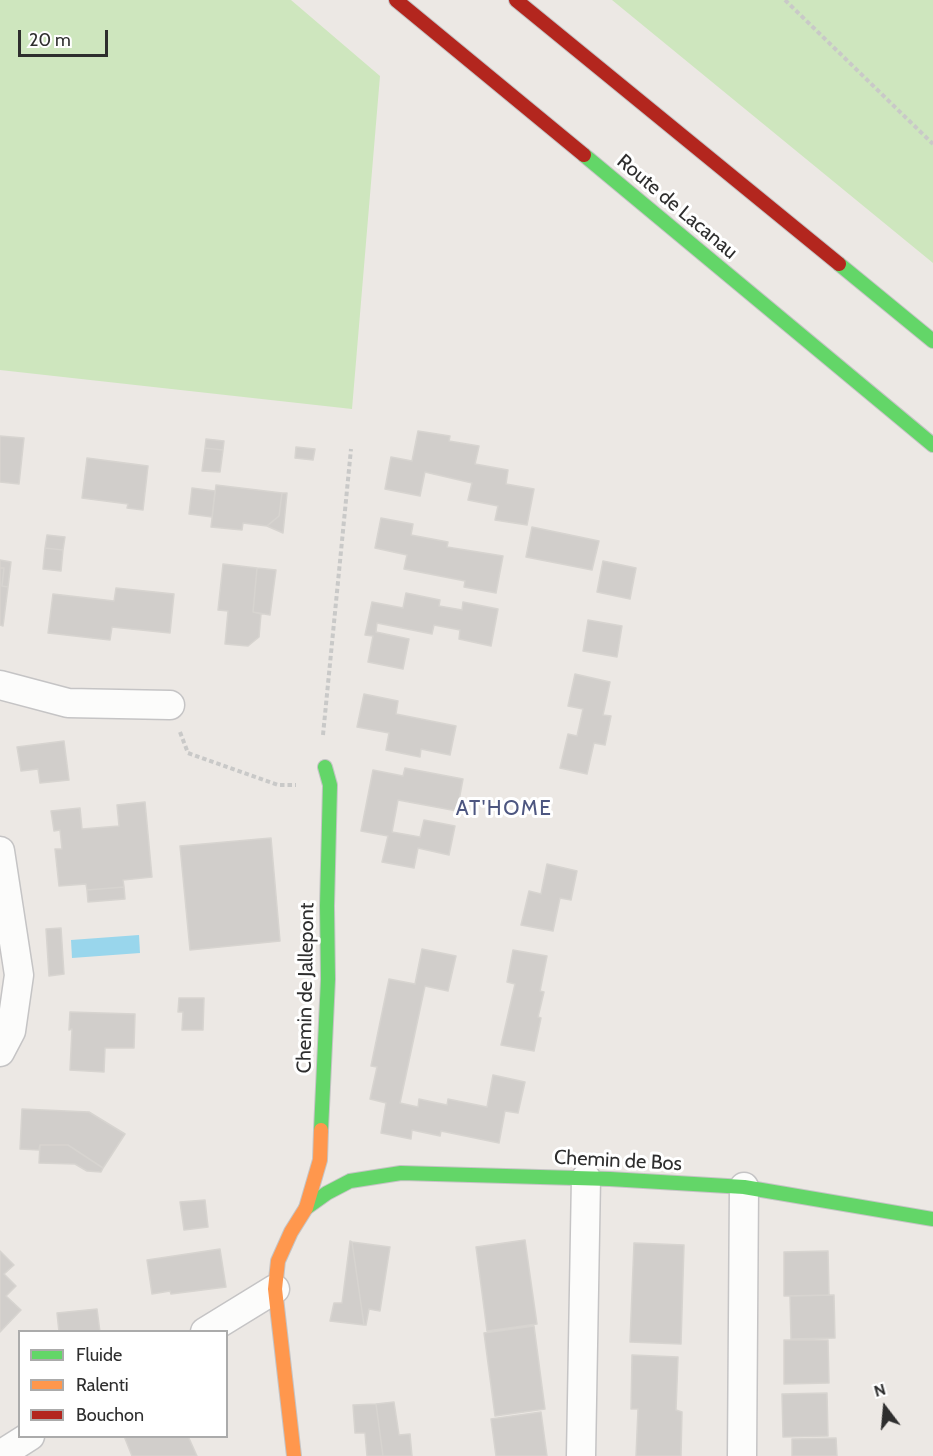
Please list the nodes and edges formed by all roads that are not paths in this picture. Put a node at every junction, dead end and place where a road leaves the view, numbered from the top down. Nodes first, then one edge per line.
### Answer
1 (396, 0) edge
2 (516, 0) edge
3 (933, 341) edge
4 (933, 445) edge
5 (0, 685) edge
6 (170, 705) road end
7 (325, 767) road end
8 (0, 851) edge
9 (0, 1052) edge
10 (586, 1178) junction
11 (744, 1187) junction
12 (306, 1208) junction
13 (933, 1219) edge
14 (275, 1289) junction
15 (208, 1330) edge
16 (28, 1438) edge
17 (0, 1455) edge
18 (294, 1456) edge
19 (581, 1456) edge
20 (742, 1456) edge

1 - 4 street, Route de Lacanau
2 - 3 street
5 - 6 street
7 - 12 street, Chemin de Jallepont
8 - 9 street
10 - 11 street, Chemin de Bos
10 - 12 street, Chemin de Bos
10 - 19 street
11 - 13 street, Chemin de Bos
11 - 20 street
12 - 14 street
14 - 15 street
14 - 18 street
16 - 17 street

